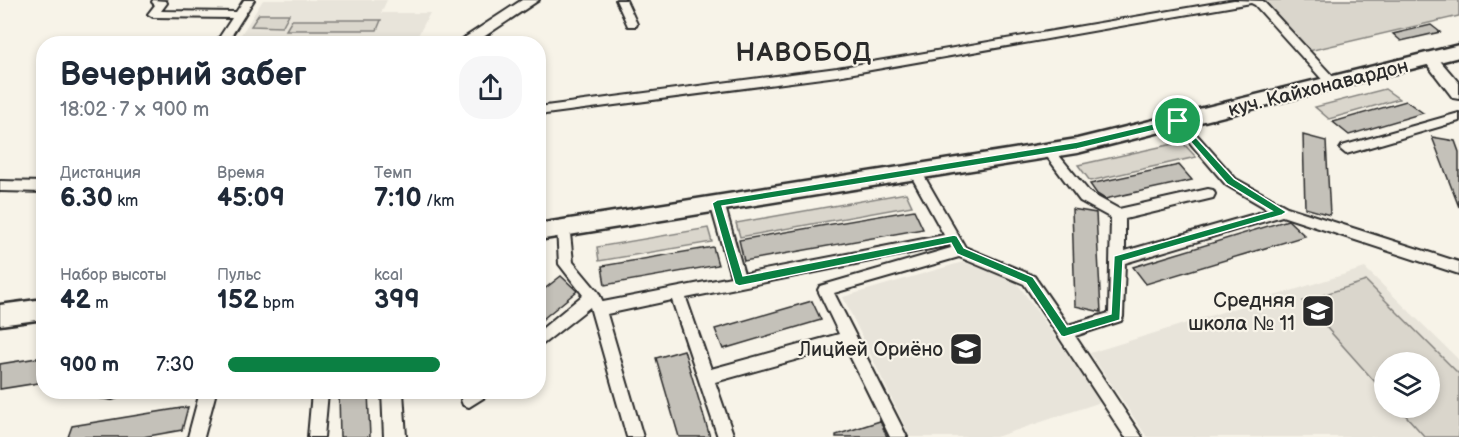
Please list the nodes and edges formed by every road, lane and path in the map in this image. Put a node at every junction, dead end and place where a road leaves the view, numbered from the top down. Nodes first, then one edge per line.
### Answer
1 (532, 0) edge
2 (621, 0) edge
3 (157, 2) dead end
4 (244, 8) edge
5 (632, 24) dead end
6 (225, 36) edge
7 (475, 36) edge
8 (1459, 51) edge
9 (1431, 59) junction
10 (1332, 83) junction
11 (1459, 94) edge
12 (546, 110) edge
13 (1459, 117) edge
14 (1178, 121) junction
15 (1346, 149) dead end
16 (1048, 150) junction
17 (915, 172) junction
18 (0, 186) edge
19 (36, 187) edge
20 (1208, 194) dead end
21 (717, 203) junction
22 (1282, 212) junction
23 (1118, 215) junction
24 (564, 228) junction
25 (546, 231) edge
26 (957, 245) junction
27 (1118, 259) junction
28 (1459, 268) edge
29 (739, 281) junction
30 (677, 293) junction
31 (596, 302) junction
32 (36, 310) edge
33 (0, 315) edge
34 (1064, 333) junction
35 (546, 336) edge
36 (849, 338) junction
37 (706, 377) junction
38 (206, 399) edge
39 (319, 399) edge
40 (393, 399) edge
41 (196, 437) edge
42 (316, 437) edge
43 (395, 437) edge
44 (635, 437) edge
45 (726, 437) edge
46 (898, 437) edge
47 (1134, 437) edge

1 - 7 street
2 - 5 street
3 - 4 street
4 - 6 street
8 - 9 main road, куч. Кайхонавардон
9 - 10 main road, куч. Кайхонавардон
9 - 11 street
10 - 12 street
10 - 14 main road, куч. Кайхонавардон
13 - 15 street
14 - 16 main road, куч. Кайхонавардон
14 - 22 street
16 - 17 main road, куч. Кайхонавардон
16 - 23 street
17 - 21 main road, куч. Кайхонавардон
17 - 26 street
18 - 19 street
20 - 23 street
21 - 24 main road, куч. Кайхонавардон
21 - 29 street
22 - 27 street
22 - 28 street
23 - 27 street
24 - 25 main road, куч. Кайхонавардон
24 - 31 street
26 - 29 street
26 - 34 street
26 - 36 street
27 - 34 street
29 - 30 street
30 - 31 street
30 - 37 street
31 - 35 street
31 - 44 street
32 - 33 main road
34 - 47 street
36 - 37 street
36 - 46 street
37 - 45 street
38 - 41 street
39 - 42 street
40 - 43 street

